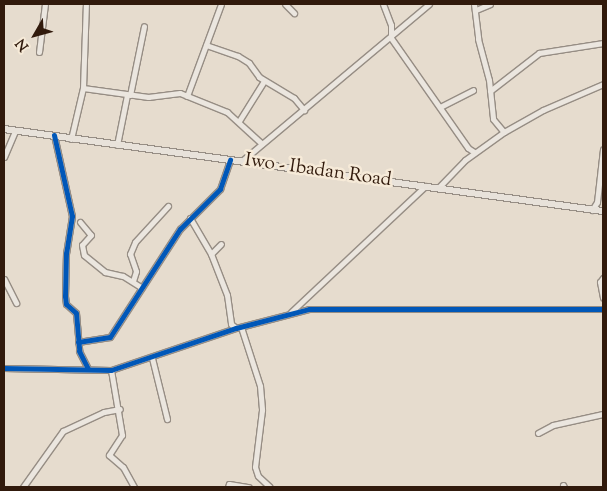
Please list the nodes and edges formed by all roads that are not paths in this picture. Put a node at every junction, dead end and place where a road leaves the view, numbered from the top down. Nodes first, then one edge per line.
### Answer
1 (45, 4) edge
2 (86, 4) edge
3 (285, 4) edge
4 (382, 4) edge
5 (428, 4) edge
6 (474, 4) edge
7 (490, 4) edge
8 (217, 5) edge
9 (476, 10) junction
10 (294, 13) dead end
11 (144, 26) dead end
12 (391, 38) junction
13 (603, 43) edge
14 (206, 44) junction
15 (39, 52) dead end
16 (264, 82) junction
17 (603, 84) edge
18 (82, 88) junction
19 (473, 90) dead end
20 (490, 91) junction
21 (128, 95) junction
22 (187, 96) junction
23 (440, 107) junction
24 (304, 110) junction
25 (239, 121) junction
26 (4, 128) edge
27 (14, 131) junction
28 (504, 132) junction
29 (54, 135) junction
30 (71, 140) junction
31 (262, 144) junction
32 (117, 145) junction
33 (603, 149) edge
34 (474, 152) junction
35 (4, 158) edge
36 (230, 160) junction
37 (243, 160) junction
38 (426, 185) junction
39 (439, 187) junction
40 (168, 206) dead end
41 (592, 210) junction
42 (603, 211) edge
43 (190, 218) junction
44 (80, 222) dead end
45 (221, 244) dead end
46 (210, 254) junction
47 (603, 278) edge
48 (4, 279) edge
49 (133, 281) junction
50 (142, 288) junction
51 (603, 298) edge
52 (16, 303) dead end
53 (603, 309) edge
54 (298, 311) junction
55 (290, 312) junction
56 (296, 318) dead end
57 (239, 327) junction
58 (78, 342) junction
59 (152, 358) junction
60 (4, 368) edge
61 (88, 369) junction
62 (111, 370) junction
63 (120, 409) junction
64 (603, 414) edge
65 (167, 420) dead end
66 (538, 433) dead end
67 (23, 487) edge
68 (134, 487) edge
69 (228, 487) edge
70 (249, 487) edge
71 (270, 487) edge

1 - 15 street
2 - 18 street
3 - 10 street
4 - 12 street
5 - 12 street
6 - 9 street
7 - 9 street
8 - 14 street
9 - 20 street
11 - 21 street
12 - 23 street
12 - 24 street
13 - 20 street
14 - 16 street
14 - 22 street
16 - 24 street
16 - 25 street
17 - 28 street
18 - 21 street
18 - 30 street
19 - 23 street
20 - 28 street
21 - 22 street
21 - 32 street
22 - 25 street
23 - 34 street
24 - 31 street
25 - 31 street
26 - 27 main road, Iwo - Ibadan Road
27 - 29 main road, Iwo - Ibadan Road
27 - 35 street
28 - 34 street
29 - 30 main road, Iwo - Ibadan Road
29 - 58 street
30 - 32 main road, Iwo - Ibadan Road
31 - 37 street
32 - 36 main road, Iwo - Ibadan Road
33 - 41 street
34 - 39 street
36 - 37 main road, Iwo - Ibadan Road
36 - 43 street
37 - 38 main road, Iwo - Ibadan Road
38 - 39 main road, Iwo - Ibadan Road
38 - 55 street
39 - 41 main road, Iwo - Ibadan Road
40 - 49 street
41 - 42 main road, Iwo - Ibadan Road
43 - 46 street
43 - 50 street
44 - 49 street
45 - 46 street
46 - 57 street
47 - 51 street
48 - 52 street
49 - 50 street
50 - 58 street
53 - 54 street
54 - 55 street
54 - 56 street
55 - 57 street
57 - 59 street
57 - 71 street
58 - 61 street
59 - 62 street
59 - 65 street
60 - 61 street
61 - 62 street
62 - 63 street
63 - 67 street
63 - 68 street
64 - 66 street
69 - 70 street

